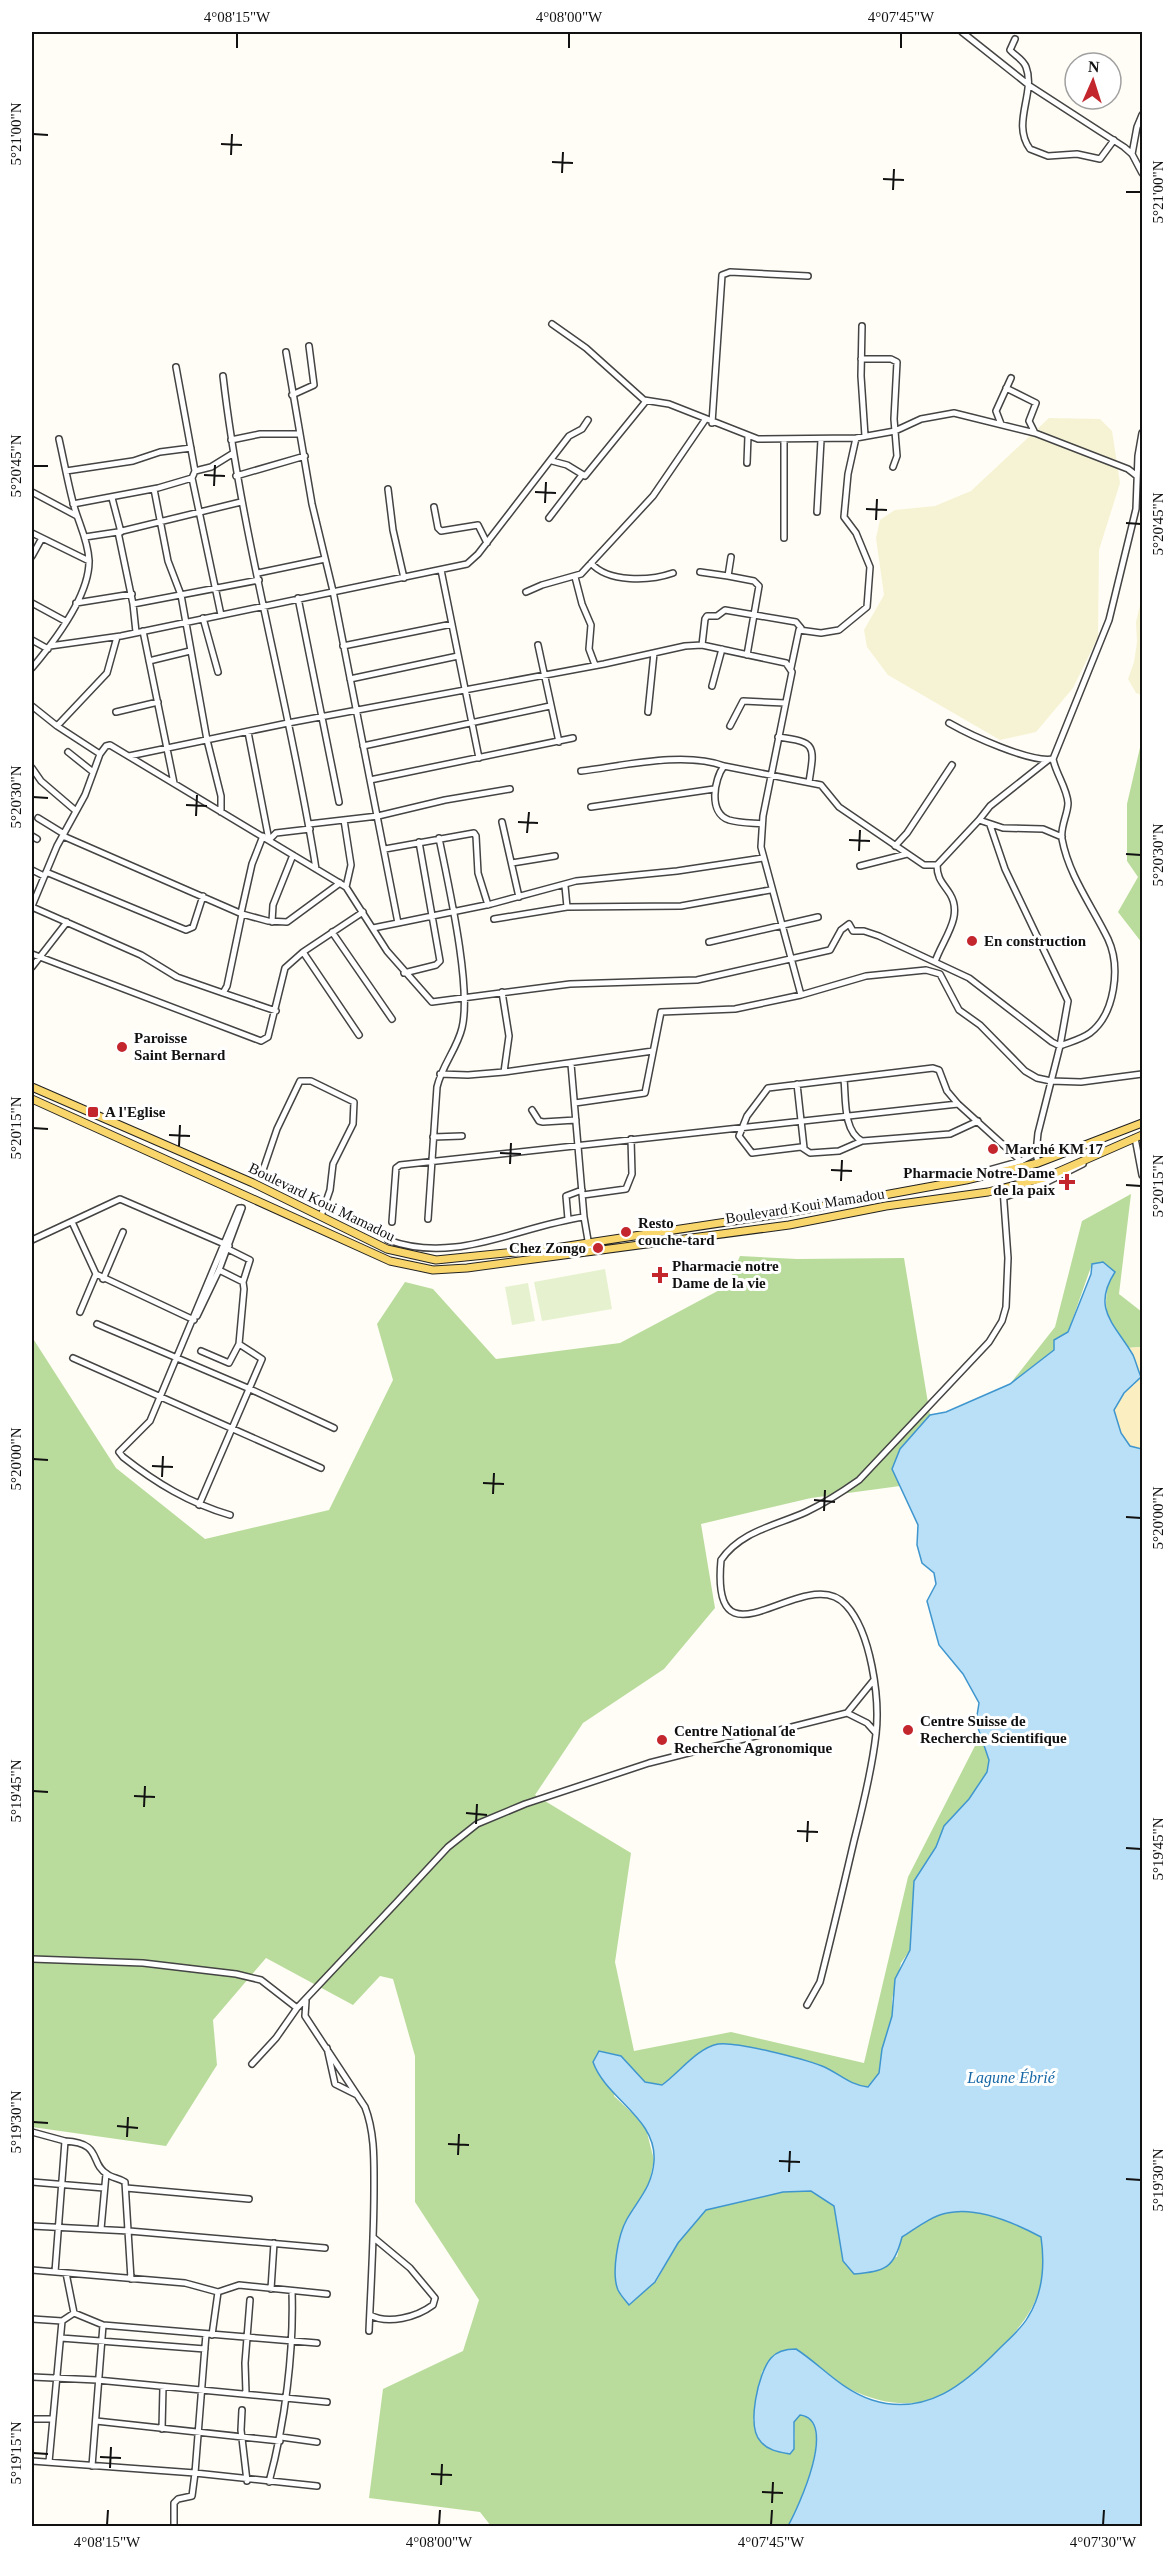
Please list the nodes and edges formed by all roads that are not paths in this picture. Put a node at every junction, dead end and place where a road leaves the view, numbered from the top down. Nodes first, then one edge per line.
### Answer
1 (962, 32) edge
2 (1015, 39) dead end
3 (1030, 86) junction
4 (1143, 115) edge
5 (1114, 140) junction
6 (1132, 154) junction
7 (1143, 174) edge
8 (808, 276) dead end
9 (552, 324) dead end
10 (862, 326) dead end
11 (309, 346) dead end
12 (286, 352) dead end
13 (861, 359) junction
14 (176, 367) dead end
15 (223, 376) dead end
16 (1011, 378) dead end
17 (1006, 388) junction
18 (292, 395) junction
19 (646, 401) junction
20 (588, 420) dead end
21 (705, 420) junction
22 (712, 423) junction
23 (1000, 424) junction
24 (895, 431) junction
25 (1035, 433) junction
26 (300, 434) junction
27 (1143, 434) edge
28 (748, 436) junction
29 (865, 436) junction
30 (856, 438) junction
31 (60, 439) dead end
32 (231, 440) junction
33 (784, 440) junction
34 (821, 440) junction
35 (191, 448) junction
36 (232, 454) junction
37 (305, 456) junction
38 (552, 461) junction
39 (747, 464) dead end
40 (893, 467) dead end
41 (66, 471) junction
42 (195, 471) junction
43 (1135, 474) junction
44 (582, 475) junction
45 (236, 476) junction
46 (192, 478) junction
47 (154, 489) junction
48 (388, 489) dead end
49 (32, 492) edge
50 (112, 498) junction
51 (241, 502) junction
52 (73, 504) junction
53 (434, 507) dead end
54 (817, 512) dead end
55 (200, 513) junction
56 (77, 516) junction
57 (549, 518) dead end
58 (160, 524) junction
59 (119, 532) junction
60 (32, 533) edge
61 (85, 537) junction
62 (42, 538) junction
63 (784, 538) dead end
64 (487, 543) junction
65 (32, 556) edge
66 (731, 557) dead end
67 (325, 559) junction
68 (89, 561) junction
69 (591, 563) junction
70 (441, 570) junction
71 (700, 572) dead end
72 (673, 573) dead end
73 (259, 576) junction
74 (728, 576) junction
75 (575, 577) junction
76 (404, 578) junction
77 (216, 588) junction
78 (333, 591) junction
79 (526, 592) dead end
80 (132, 594) junction
81 (181, 595) junction
82 (298, 598) junction
83 (32, 603) edge
84 (76, 603) junction
85 (134, 604) junction
86 (265, 605) junction
87 (221, 615) junction
88 (754, 616) junction
89 (203, 618) junction
90 (65, 621) junction
91 (187, 622) junction
92 (452, 624) junction
93 (801, 628) junction
94 (140, 632) junction
95 (117, 637) junction
96 (32, 640) edge
97 (538, 645) dead end
98 (702, 645) junction
99 (343, 646) junction
100 (49, 647) junction
101 (723, 650) junction
102 (190, 651) junction
103 (654, 653) junction
104 (747, 655) junction
105 (458, 656) junction
106 (149, 661) junction
107 (595, 665) junction
108 (32, 668) edge
109 (791, 668) junction
110 (218, 672) dead end
111 (544, 676) junction
112 (350, 679) junction
113 (712, 686) dead end
114 (465, 690) junction
115 (158, 702) junction
116 (785, 703) junction
117 (32, 706) edge
118 (550, 706) junction
119 (356, 711) junction
120 (116, 712) dead end
121 (648, 712) dead end
122 (322, 717) junction
123 (288, 723) junction
124 (948, 723) dead end
125 (471, 724) junction
126 (57, 726) junction
127 (730, 726) dead end
128 (248, 732) junction
129 (778, 737) junction
130 (573, 738) dead end
131 (207, 740) junction
132 (559, 742) junction
133 (363, 746) junction
134 (167, 748) junction
135 (68, 752) dead end
136 (100, 754) junction
137 (129, 756) junction
138 (479, 758) junction
139 (1051, 760) junction
140 (952, 765) dead end
141 (724, 766) junction
142 (32, 768) edge
143 (581, 771) dead end
144 (93, 772) junction
145 (32, 776) edge
146 (771, 776) junction
147 (39, 777) junction
148 (370, 780) junction
149 (809, 782) junction
150 (174, 783) junction
151 (510, 789) dead end
152 (714, 789) junction
153 (339, 802) dead end
154 (591, 807) dead end
155 (76, 811) junction
156 (221, 812) junction
157 (378, 816) junction
158 (38, 818) dead end
159 (344, 820) junction
160 (979, 820) junction
161 (502, 822) dead end
162 (762, 824) junction
163 (990, 825) junction
164 (309, 827) junction
165 (64, 835) junction
166 (263, 836) junction
167 (1062, 837) junction
168 (439, 838) junction
169 (269, 840) junction
170 (419, 842) junction
171 (895, 846) junction
172 (385, 849) junction
173 (907, 854) junction
174 (294, 855) junction
175 (555, 856) dead end
176 (762, 858) junction
177 (512, 863) junction
178 (937, 864) junction
179 (860, 866) dead end
180 (316, 869) junction
181 (32, 870) edge
182 (45, 874) junction
183 (340, 883) junction
184 (346, 886) junction
185 (564, 886) junction
186 (770, 890) junction
187 (203, 896) junction
188 (519, 897) junction
189 (488, 905) junction
190 (32, 907) edge
191 (567, 907) junction
192 (363, 912) junction
193 (452, 912) junction
194 (242, 914) junction
195 (430, 916) junction
196 (818, 917) dead end
197 (494, 919) dead end
198 (272, 921) junction
199 (67, 922) junction
200 (398, 923) junction
201 (780, 924) junction
202 (373, 928) junction
203 (332, 932) junction
204 (709, 942) dead end
205 (303, 952) junction
206 (32, 954) edge
207 (38, 956) junction
208 (789, 958) junction
209 (935, 962) junction
210 (32, 967) edge
211 (405, 973) junction
212 (502, 992) junction
213 (223, 993) junction
214 (801, 995) junction
215 (464, 999) junction
216 (276, 1011) junction
217 (392, 1019) dead end
218 (359, 1035) dead end
219 (1060, 1046) junction
220 (653, 1051) junction
221 (571, 1064) junction
222 (504, 1072) junction
223 (440, 1074) junction
224 (1143, 1074) edge
225 (844, 1079) junction
226 (1051, 1082) junction
227 (797, 1084) junction
228 (32, 1087) edge
229 (32, 1100) edge
230 (574, 1103) junction
231 (958, 1104) junction
232 (72, 1105) junction
233 (532, 1110) dead end
234 (67, 1115) junction
235 (848, 1115) junction
236 (576, 1119) junction
237 (801, 1120) junction
238 (978, 1121) junction
239 (1143, 1123) edge
240 (741, 1126) junction
241 (462, 1136) dead end
242 (1139, 1136) edge
243 (433, 1137) junction
244 (631, 1140) junction
245 (862, 1141) junction
246 (578, 1146) junction
247 (804, 1148) junction
248 (1036, 1153) junction
249 (1100, 1154) junction
250 (1021, 1161) junction
251 (432, 1162) junction
252 (1038, 1163) junction
253 (1019, 1169) junction
254 (262, 1173) dead end
255 (1143, 1175) edge
256 (1022, 1184) junction
257 (929, 1187) junction
258 (1003, 1189) junction
259 (582, 1192) junction
260 (1005, 1197) junction
261 (321, 1216) junction
262 (584, 1216) junction
263 (428, 1219) dead end
264 (568, 1219) junction
265 (72, 1221) junction
266 (392, 1222) dead end
267 (123, 1232) dead end
268 (32, 1240) edge
269 (388, 1240) dead end
270 (588, 1242) junction
271 (227, 1246) junction
272 (590, 1252) junction
273 (219, 1270) junction
274 (96, 1274) junction
275 (103, 1279) junction
276 (243, 1282) junction
277 (80, 1312) dead end
278 (194, 1320) junction
279 (97, 1324) dead end
280 (239, 1344) junction
281 (201, 1351) dead end
282 (73, 1358) dead end
283 (178, 1359) junction
284 (250, 1389) junction
285 (159, 1398) junction
286 (334, 1428) dead end
287 (232, 1430) junction
288 (321, 1468) dead end
289 (199, 1504) junction
290 (230, 1515) dead end
291 (873, 1681) junction
292 (847, 1713) junction
293 (876, 1733) junction
294 (32, 1959) edge
295 (306, 2001) junction
296 (807, 2005) dead end
297 (297, 2008) junction
298 (305, 2016) junction
299 (292, 2017) junction
300 (326, 2046) junction
301 (252, 2064) dead end
302 (357, 2095) junction
303 (32, 2132) edge
304 (65, 2141) junction
305 (106, 2174) junction
306 (32, 2182) edge
307 (62, 2184) junction
308 (104, 2188) junction
309 (126, 2188) junction
310 (249, 2199) dead end
311 (32, 2226) edge
312 (58, 2228) junction
313 (101, 2229) junction
314 (129, 2231) junction
315 (374, 2238) junction
316 (274, 2243) junction
317 (325, 2248) dead end
318 (32, 2270) edge
319 (55, 2272) junction
320 (66, 2273) junction
321 (131, 2279) junction
322 (271, 2289) junction
323 (292, 2291) junction
324 (218, 2292) junction
325 (327, 2294) dead end
326 (250, 2300) dead end
327 (74, 2313) junction
328 (370, 2315) junction
329 (32, 2319) edge
330 (62, 2321) junction
331 (103, 2325) junction
332 (369, 2331) dead end
333 (209, 2334) junction
334 (248, 2337) junction
335 (60, 2338) junction
336 (290, 2339) junction
337 (101, 2342) junction
338 (317, 2343) dead end
339 (205, 2349) junction
340 (32, 2378) edge
341 (57, 2379) junction
342 (97, 2380) junction
343 (163, 2387) junction
344 (203, 2390) junction
345 (246, 2393) junction
346 (284, 2397) junction
347 (327, 2402) dead end
348 (242, 2410) dead end
349 (32, 2419) edge
350 (53, 2419) junction
351 (96, 2421) junction
352 (162, 2429) junction
353 (200, 2432) junction
354 (242, 2437) junction
355 (280, 2439) junction
356 (317, 2442) dead end
357 (32, 2461) edge
358 (49, 2462) junction
359 (92, 2466) junction
360 (195, 2474) junction
361 (247, 2481) junction
362 (269, 2482) junction
363 (317, 2486) dead end
364 (174, 2526) edge

1 - 3 street
2 - 3 street
3 - 5 street
3 - 5 street
4 - 6 street
5 - 6 street
6 - 7 street
8 - 22 street
9 - 19 street
10 - 13 street
11 - 18 street
12 - 18 street
13 - 24 street
13 - 29 street
14 - 35 street
15 - 32 street
16 - 17 street
17 - 23 street
17 - 25 street
18 - 26 street
19 - 21 street
19 - 44 street
20 - 38 street
21 - 22 street
21 - 69 street
22 - 28 street
23 - 24 street
23 - 25 street
24 - 29 street
24 - 40 street
25 - 43 street
26 - 32 street
26 - 37 street
27 - 43 street
28 - 33 street
28 - 39 street
29 - 30 street
30 - 34 street
30 - 93 street
31 - 41 street
32 - 36 street
33 - 34 street
33 - 63 street
34 - 54 street
35 - 41 street
35 - 42 street
36 - 42 street
36 - 45 street
37 - 45 street
37 - 67 street
38 - 44 street
38 - 64 street
41 - 52 street
42 - 46 street
43 - 139 street
44 - 57 street
45 - 51 street
46 - 47 street
46 - 55 street
47 - 50 street
47 - 58 street
48 - 76 street
49 - 56 street
50 - 52 street
50 - 59 street
51 - 55 street
51 - 73 street
52 - 56 street
53 - 64 street
55 - 58 street
55 - 77 street
56 - 61 street
58 - 59 street
58 - 81 street
59 - 61 street
59 - 80 street
60 - 62 street
61 - 68 street
62 - 65 street
62 - 68 street
64 - 70 street
66 - 74 street
67 - 73 street
67 - 78 street
68 - 84 street
69 - 72 street
69 - 75 street
70 - 76 street
70 - 92 street
71 - 74 street
73 - 77 street
73 - 86 street
74 - 88 street
75 - 79 street
75 - 107 street
76 - 78 street
77 - 81 street
77 - 87 street
78 - 82 street
78 - 99 street
80 - 84 street
80 - 85 street
81 - 85 street
81 - 91 street
82 - 86 street
82 - 122 street
83 - 90 street
84 - 90 street
85 - 94 street
86 - 87 street
86 - 123 street
87 - 89 street
88 - 93 street
88 - 98 street
88 - 104 street
89 - 91 street
89 - 110 street
90 - 100 street
91 - 94 street
91 - 102 street
92 - 99 street
92 - 105 street
93 - 109 street
94 - 95 street
94 - 106 street
95 - 100 street
95 - 126 street
96 - 100 street
97 - 111 street
98 - 101 street
98 - 103 street
99 - 112 street
100 - 108 street
101 - 104 street
101 - 113 street
102 - 106 street
102 - 131 street
103 - 107 street
103 - 121 street
104 - 109 street
105 - 112 street
105 - 114 street
106 - 115 street
107 - 111 street
109 - 116 street
111 - 114 street
111 - 118 street
112 - 119 street
114 - 119 street
114 - 125 street
115 - 120 street
115 - 134 street
116 - 127 street
116 - 129 street
117 - 126 street
118 - 125 street
118 - 132 street
119 - 122 street
119 - 133 street
122 - 123 street
122 - 153 street
123 - 128 street
123 - 164 street
124 - 139 street
125 - 133 street
125 - 138 street
126 - 136 street
128 - 131 street
128 - 169 street
129 - 146 street
129 - 149 street
130 - 132 street
131 - 134 street
131 - 156 street
132 - 138 street
133 - 148 street
134 - 137 street
134 - 150 street
135 - 144 street
136 - 137 street
136 - 144 street
137 - 150 street
138 - 148 street
139 - 160 street
139 - 167 street
140 - 171 street
141 - 143 street
141 - 146 street
141 - 152 street
142 - 147 street
144 - 155 street
145 - 147 street
146 - 149 street
146 - 162 street
147 - 155 street
148 - 157 street
149 - 171 street
150 - 156 street
151 - 157 street
152 - 154 street
152 - 162 street
155 - 165 street
156 - 166 street
157 - 159 street
157 - 172 street
158 - 165 street
159 - 164 street
159 - 184 street
160 - 163 street
160 - 178 street
161 - 177 street
162 - 176 street
163 - 167 street
163 - 219 street
164 - 169 street
164 - 180 street
165 - 182 street
165 - 187 street
166 - 169 street
166 - 194 street
167 - 219 street
168 - 170 street
168 - 189 street
168 - 193 street
169 - 174 street
170 - 172 street
170 - 195 street
171 - 173 street
172 - 200 street
173 - 178 street
173 - 179 street
174 - 180 street
174 - 198 street
175 - 177 street
176 - 185 street
176 - 186 street
177 - 188 street
178 - 209 street
180 - 183 street
181 - 182 street
182 - 187 street
182 - 190 street
183 - 184 street
183 - 198 street
184 - 192 street
185 - 188 street
185 - 191 street
186 - 191 street
186 - 201 street
187 - 194 street
188 - 189 street
189 - 193 street
190 - 199 street
191 - 197 street
192 - 202 street
192 - 203 street
193 - 195 street
193 - 215 street
194 - 198 street
194 - 213 street
195 - 200 street
195 - 211 street
196 - 201 street
199 - 207 street
199 - 213 street
200 - 202 street
201 - 204 street
201 - 208 street
202 - 211 street
203 - 205 street
203 - 217 street
205 - 216 street
205 - 218 street
206 - 207 street
207 - 210 street
207 - 216 street
208 - 209 street
208 - 212 street
208 - 214 street
209 - 219 street
211 - 215 street
212 - 215 street
212 - 222 street
213 - 216 street
214 - 220 street
214 - 226 street
215 - 223 street
219 - 226 street
220 - 221 street
220 - 230 street
221 - 222 street
221 - 230 street
222 - 223 street
223 - 243 street
224 - 226 street
225 - 227 street
225 - 231 street
225 - 235 street
226 - 248 street
227 - 237 street
227 - 240 street
228 - 232 main road, Boulevard Koui Mamadou
229 - 234 main road, Boulevard Koui Mamadou
230 - 236 street
231 - 235 street
231 - 238 street
232 - 234 main road
232 - 261 main road, Boulevard Koui Mamadou
233 - 236 street
234 - 272 main road, Boulevard Koui Mamadou
235 - 237 street
235 - 245 street
236 - 246 street
237 - 240 street
237 - 247 street
238 - 245 street
238 - 250 street
239 - 252 main road, Boulevard Koui Mamadou
240 - 244 street
240 - 247 street
241 - 243 street
242 - 249 main road, Boulevard Koui Mamadou
242 - 255 street
243 - 251 street
244 - 246 street
244 - 259 street
245 - 247 street
246 - 251 street
246 - 259 street
248 - 250 street
248 - 252 street
249 - 256 main road, Boulevard Koui Mamadou
249 - 260 street
250 - 257 street
251 - 263 street
251 - 266 street
252 - 253 main road, Boulevard Koui Mamadou
253 - 256 main road
253 - 257 main road, Boulevard Koui Mamadou
254 - 261 street
256 - 258 main road, Boulevard Koui Mamadou
257 - 270 main road, Boulevard Koui Mamadou
258 - 260 street
258 - 272 main road, Boulevard Koui Mamadou
259 - 262 street
259 - 264 street
260 - 291 street
261 - 270 main road, Boulevard Koui Mamadou
262 - 264 street
262 - 270 street
264 - 269 street
265 - 268 street
265 - 271 street
265 - 274 street
267 - 275 street
270 - 272 street
271 - 271 street
271 - 273 street
271 - 276 street
271 - 278 street
273 - 276 street
273 - 278 street
274 - 275 street
274 - 277 street
275 - 278 street
276 - 280 street
278 - 283 street
279 - 283 street
280 - 281 street
280 - 284 street
282 - 285 street
283 - 284 street
283 - 285 street
284 - 286 street
284 - 287 street
285 - 287 street
285 - 289 street
287 - 288 street
287 - 289 street
289 - 290 street
291 - 292 street
291 - 293 street
292 - 293 street
292 - 295 street
293 - 296 street
294 - 297 street
295 - 297 street
295 - 298 street
297 - 299 street
298 - 299 street
298 - 300 street
299 - 301 street
300 - 302 street
300 - 302 street
302 - 315 street
303 - 304 street
304 - 305 street
304 - 307 street
305 - 308 street
305 - 309 street
306 - 307 street
307 - 308 street
307 - 312 street
308 - 313 street
309 - 310 street
309 - 314 street
311 - 312 street
312 - 313 street
312 - 319 street
313 - 314 street
314 - 316 street
314 - 321 street
315 - 328 street
315 - 328 street
316 - 317 street
316 - 322 street
318 - 319 street
319 - 320 street
320 - 321 street
320 - 327 street
321 - 324 street
322 - 323 street
322 - 324 street
323 - 325 street
323 - 336 street
324 - 333 street
326 - 334 street
327 - 330 street
327 - 331 street
328 - 332 street
329 - 330 street
330 - 335 street
331 - 333 street
331 - 337 street
333 - 334 street
333 - 339 street
334 - 336 street
334 - 345 street
335 - 337 street
335 - 341 street
336 - 338 street
336 - 346 street
337 - 339 street
337 - 342 street
339 - 344 street
340 - 341 street
341 - 342 street
341 - 350 street
342 - 343 street
342 - 351 street
343 - 344 street
343 - 352 street
344 - 345 street
344 - 353 street
345 - 346 street
346 - 347 street
346 - 355 street
348 - 354 street
349 - 350 street
350 - 358 street
351 - 352 street
351 - 359 street
352 - 353 street
353 - 354 street
353 - 360 street
354 - 355 street
354 - 361 street
355 - 356 street
355 - 362 street
357 - 358 street
358 - 359 street
359 - 360 street
360 - 361 street
360 - 364 street
361 - 362 street
362 - 363 street

